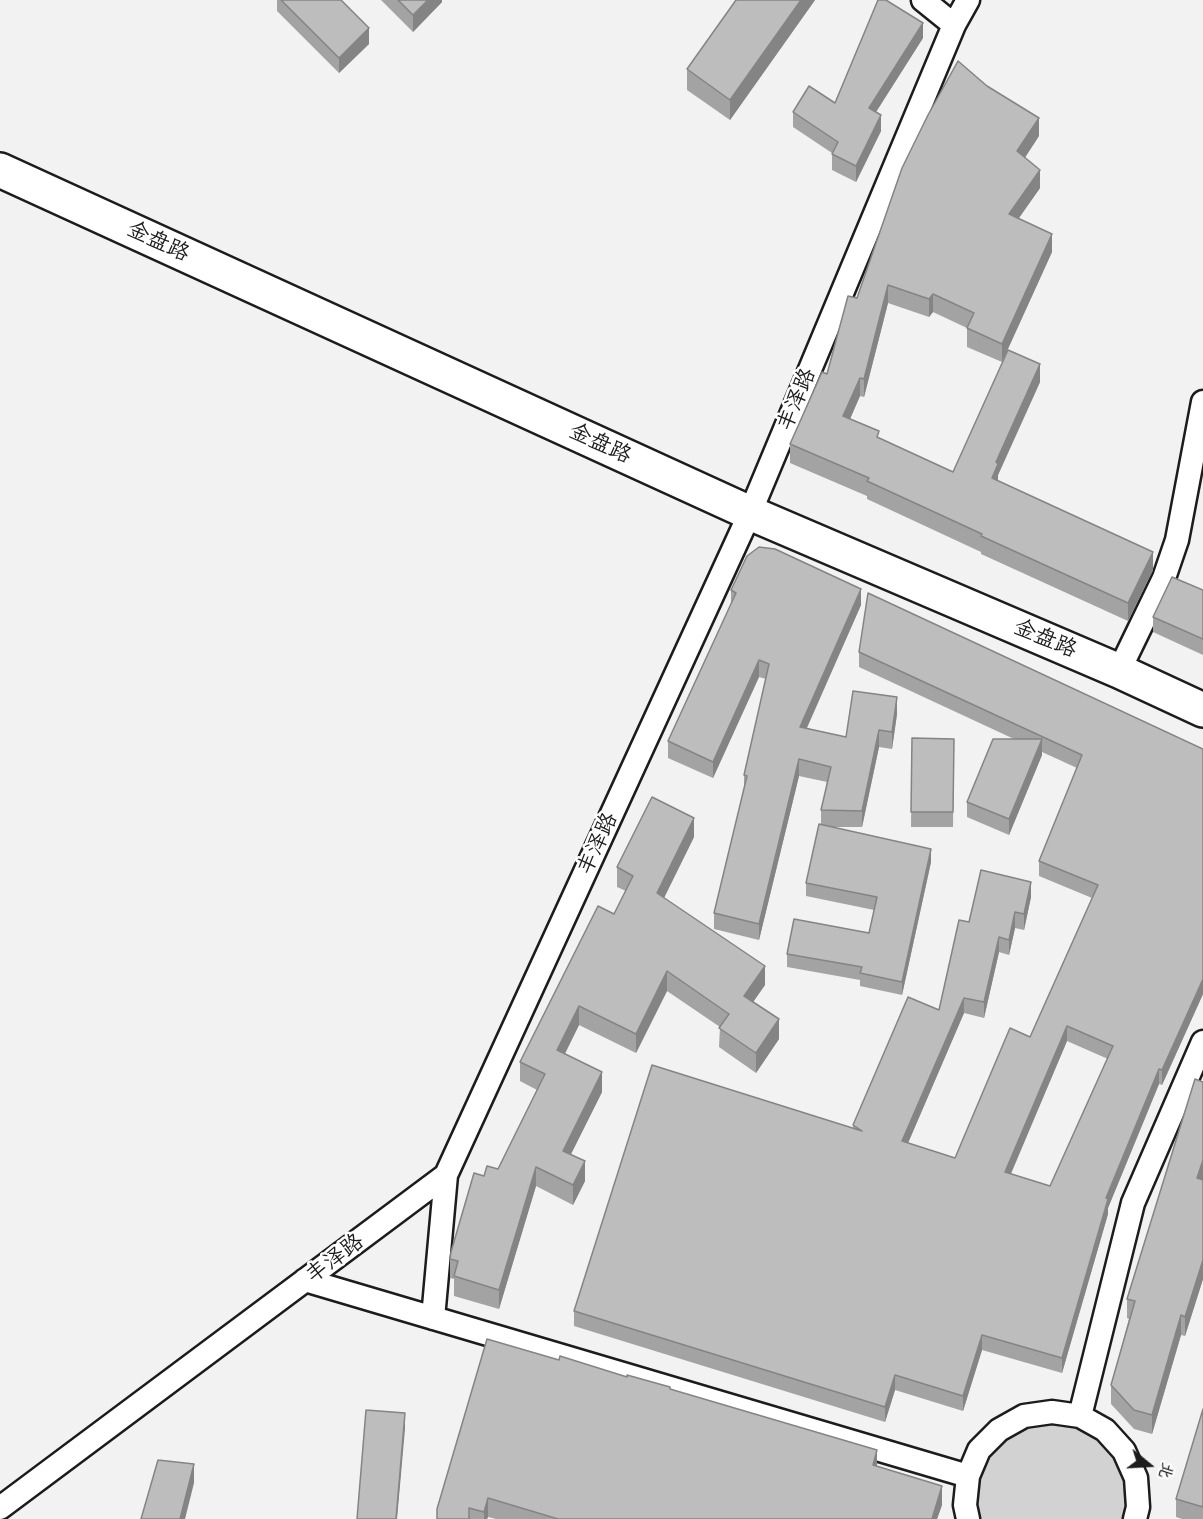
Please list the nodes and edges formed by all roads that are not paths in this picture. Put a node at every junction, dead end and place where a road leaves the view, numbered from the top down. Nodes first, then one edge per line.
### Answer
1 (923, 0) edge
2 (968, 0) edge
3 (954, 25) junction
4 (0, 170) edge
5 (1203, 402) edge
6 (750, 513) junction
7 (1119, 671) junction
8 (1203, 710) edge
9 (1203, 1042) edge
10 (446, 1175) junction
11 (305, 1280) junction
12 (433, 1318) junction
13 (1080, 1416) junction
14 (968, 1476) junction
15 (0, 1508) edge
16 (968, 1519) edge
17 (1134, 1519) edge

1 - 3 street
2 - 3 street, 丰泽路
3 - 6 street, 丰泽路
4 - 6 main road, 金盘路
5 - 7 street
6 - 7 main road, 金盘路
6 - 10 street, 丰泽路
7 - 8 main road, 金盘路
9 - 13 street
10 - 11 street, 丰泽路
10 - 12 street
11 - 12 street
11 - 15 street, 丰泽路
12 - 14 street
13 - 14 street
13 - 17 street
14 - 16 street

